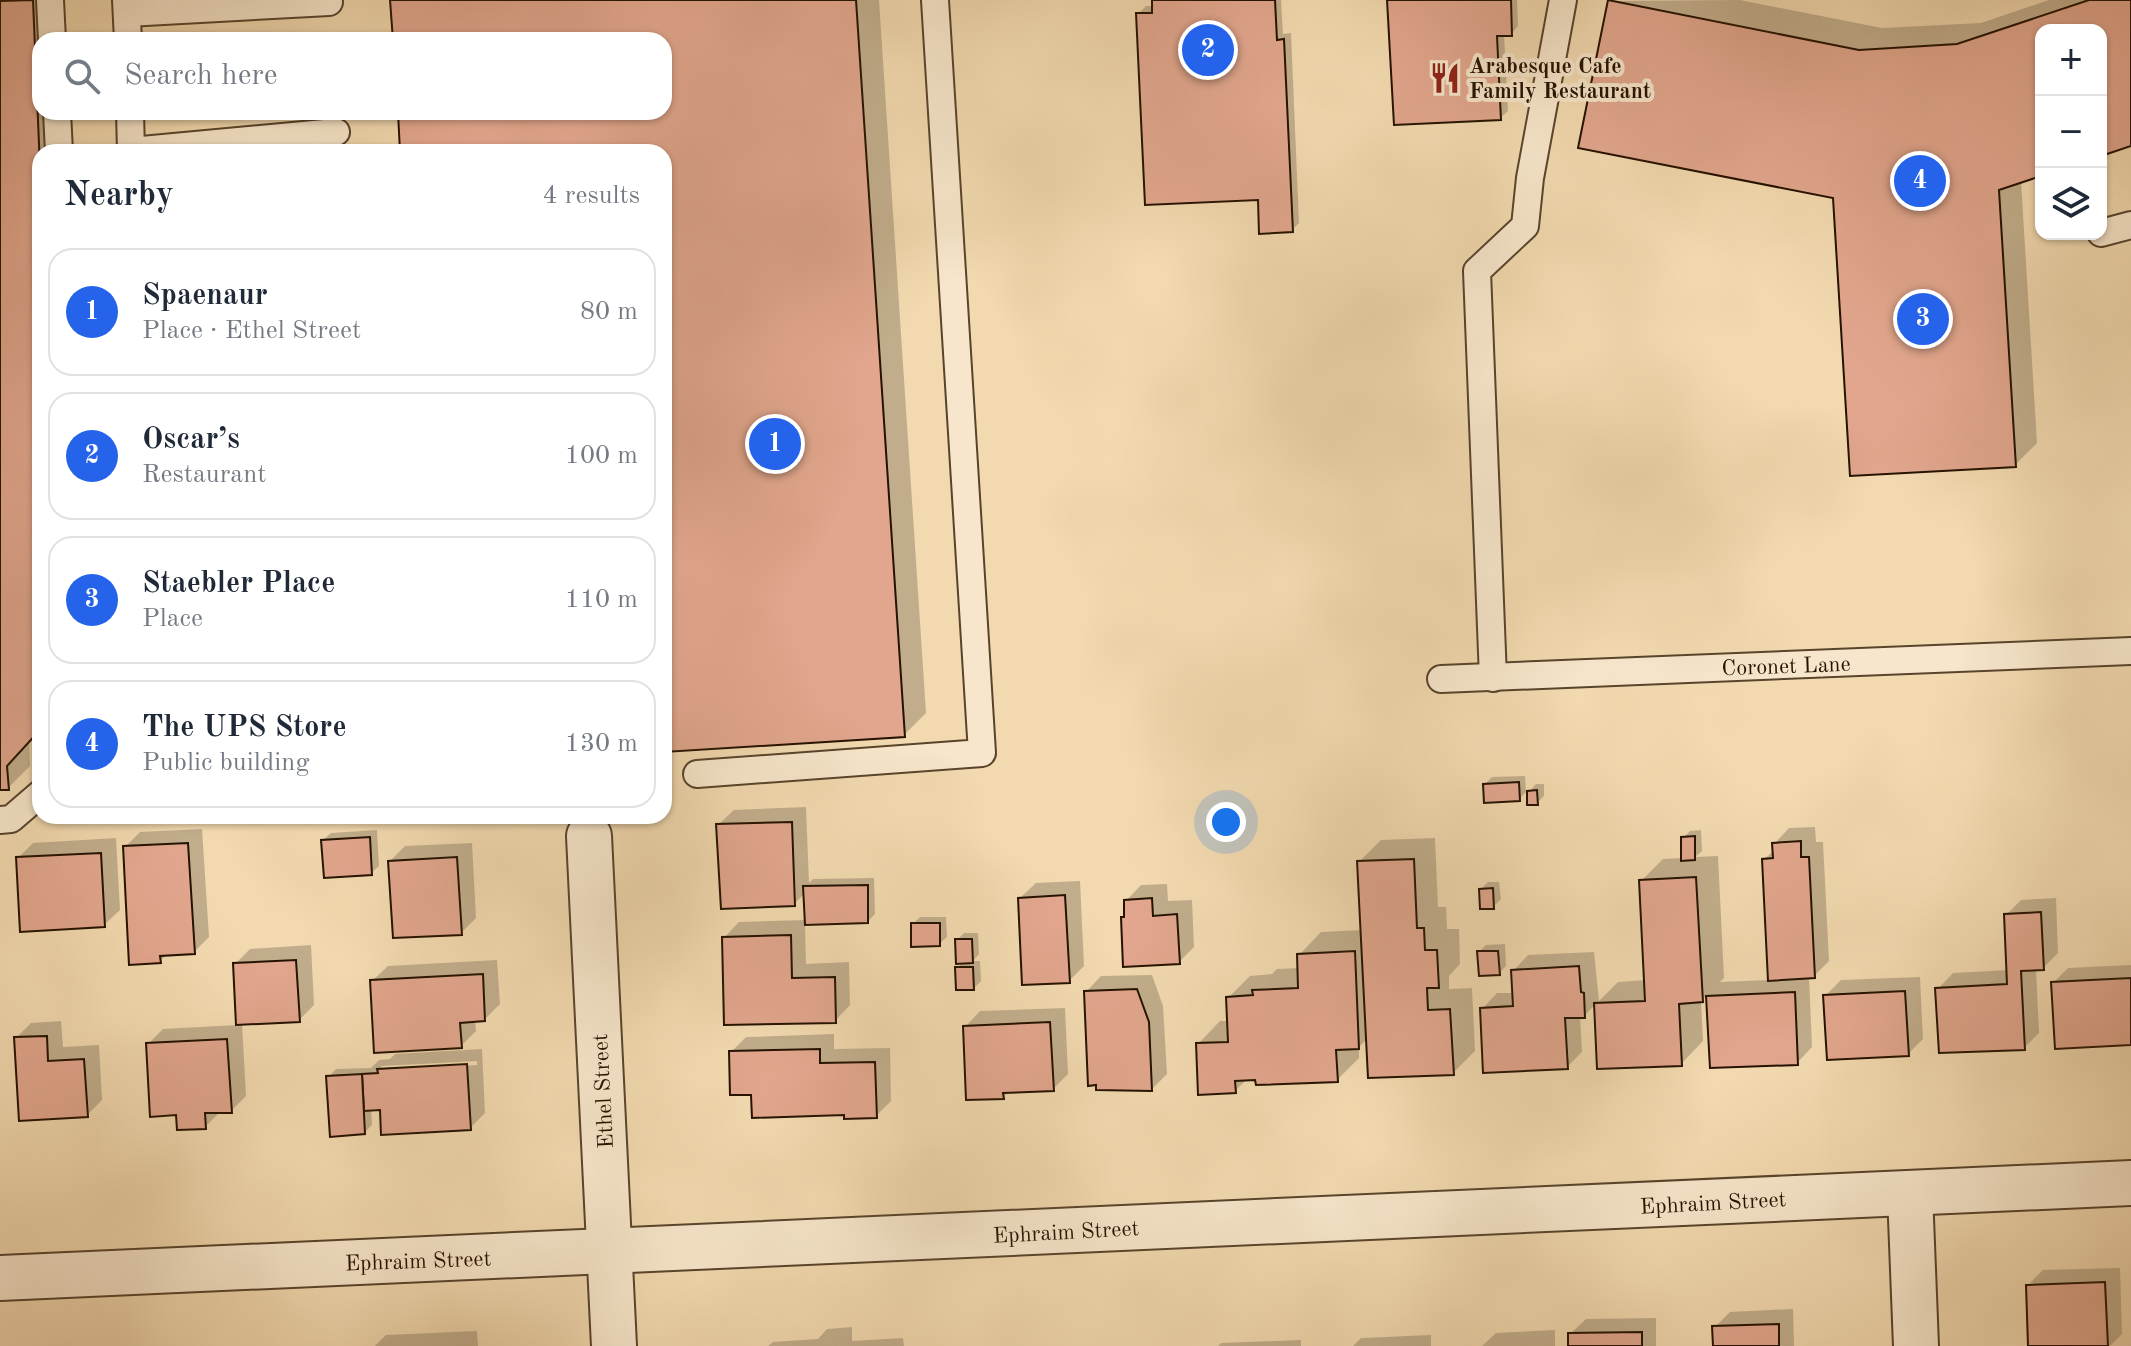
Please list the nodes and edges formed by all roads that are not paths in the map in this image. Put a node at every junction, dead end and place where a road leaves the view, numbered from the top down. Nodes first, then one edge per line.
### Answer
1 (50, 0) edge
2 (935, 0) edge
3 (1563, 0) edge
4 (329, 2) edge
5 (126, 6) edge
6 (52, 32) edge
7 (128, 32) edge
8 (57, 120) edge
9 (130, 120) edge
10 (336, 132) dead end
11 (59, 144) edge
12 (131, 144) edge
13 (213, 144) edge
14 (2131, 225) edge
15 (2107, 231) edge
16 (2131, 651) edge
17 (1493, 678) junction
18 (1441, 679) dead end
19 (697, 774) dead end
20 (32, 801) edge
21 (0, 820) edge
22 (589, 836) dead end
23 (2131, 1183) edge
24 (1910, 1193) junction
25 (612, 1251) junction
26 (0, 1278) edge
27 (614, 1346) edge
28 (1916, 1346) edge

1 - 6 lane
2 - 19 lane
3 - 17 lane
4 - 5 lane
5 - 7 lane
8 - 11 lane
9 - 12 lane
10 - 13 lane
14 - 15 lane
16 - 17 lane, Coronet Lane
17 - 18 lane, Coronet Lane
20 - 21 lane
22 - 25 street, Ethel Street
23 - 24 street, Ephraim Street
24 - 25 street, Ephraim Street
24 - 28 street
25 - 26 street, Ephraim Street
25 - 27 street, Ethel Street

